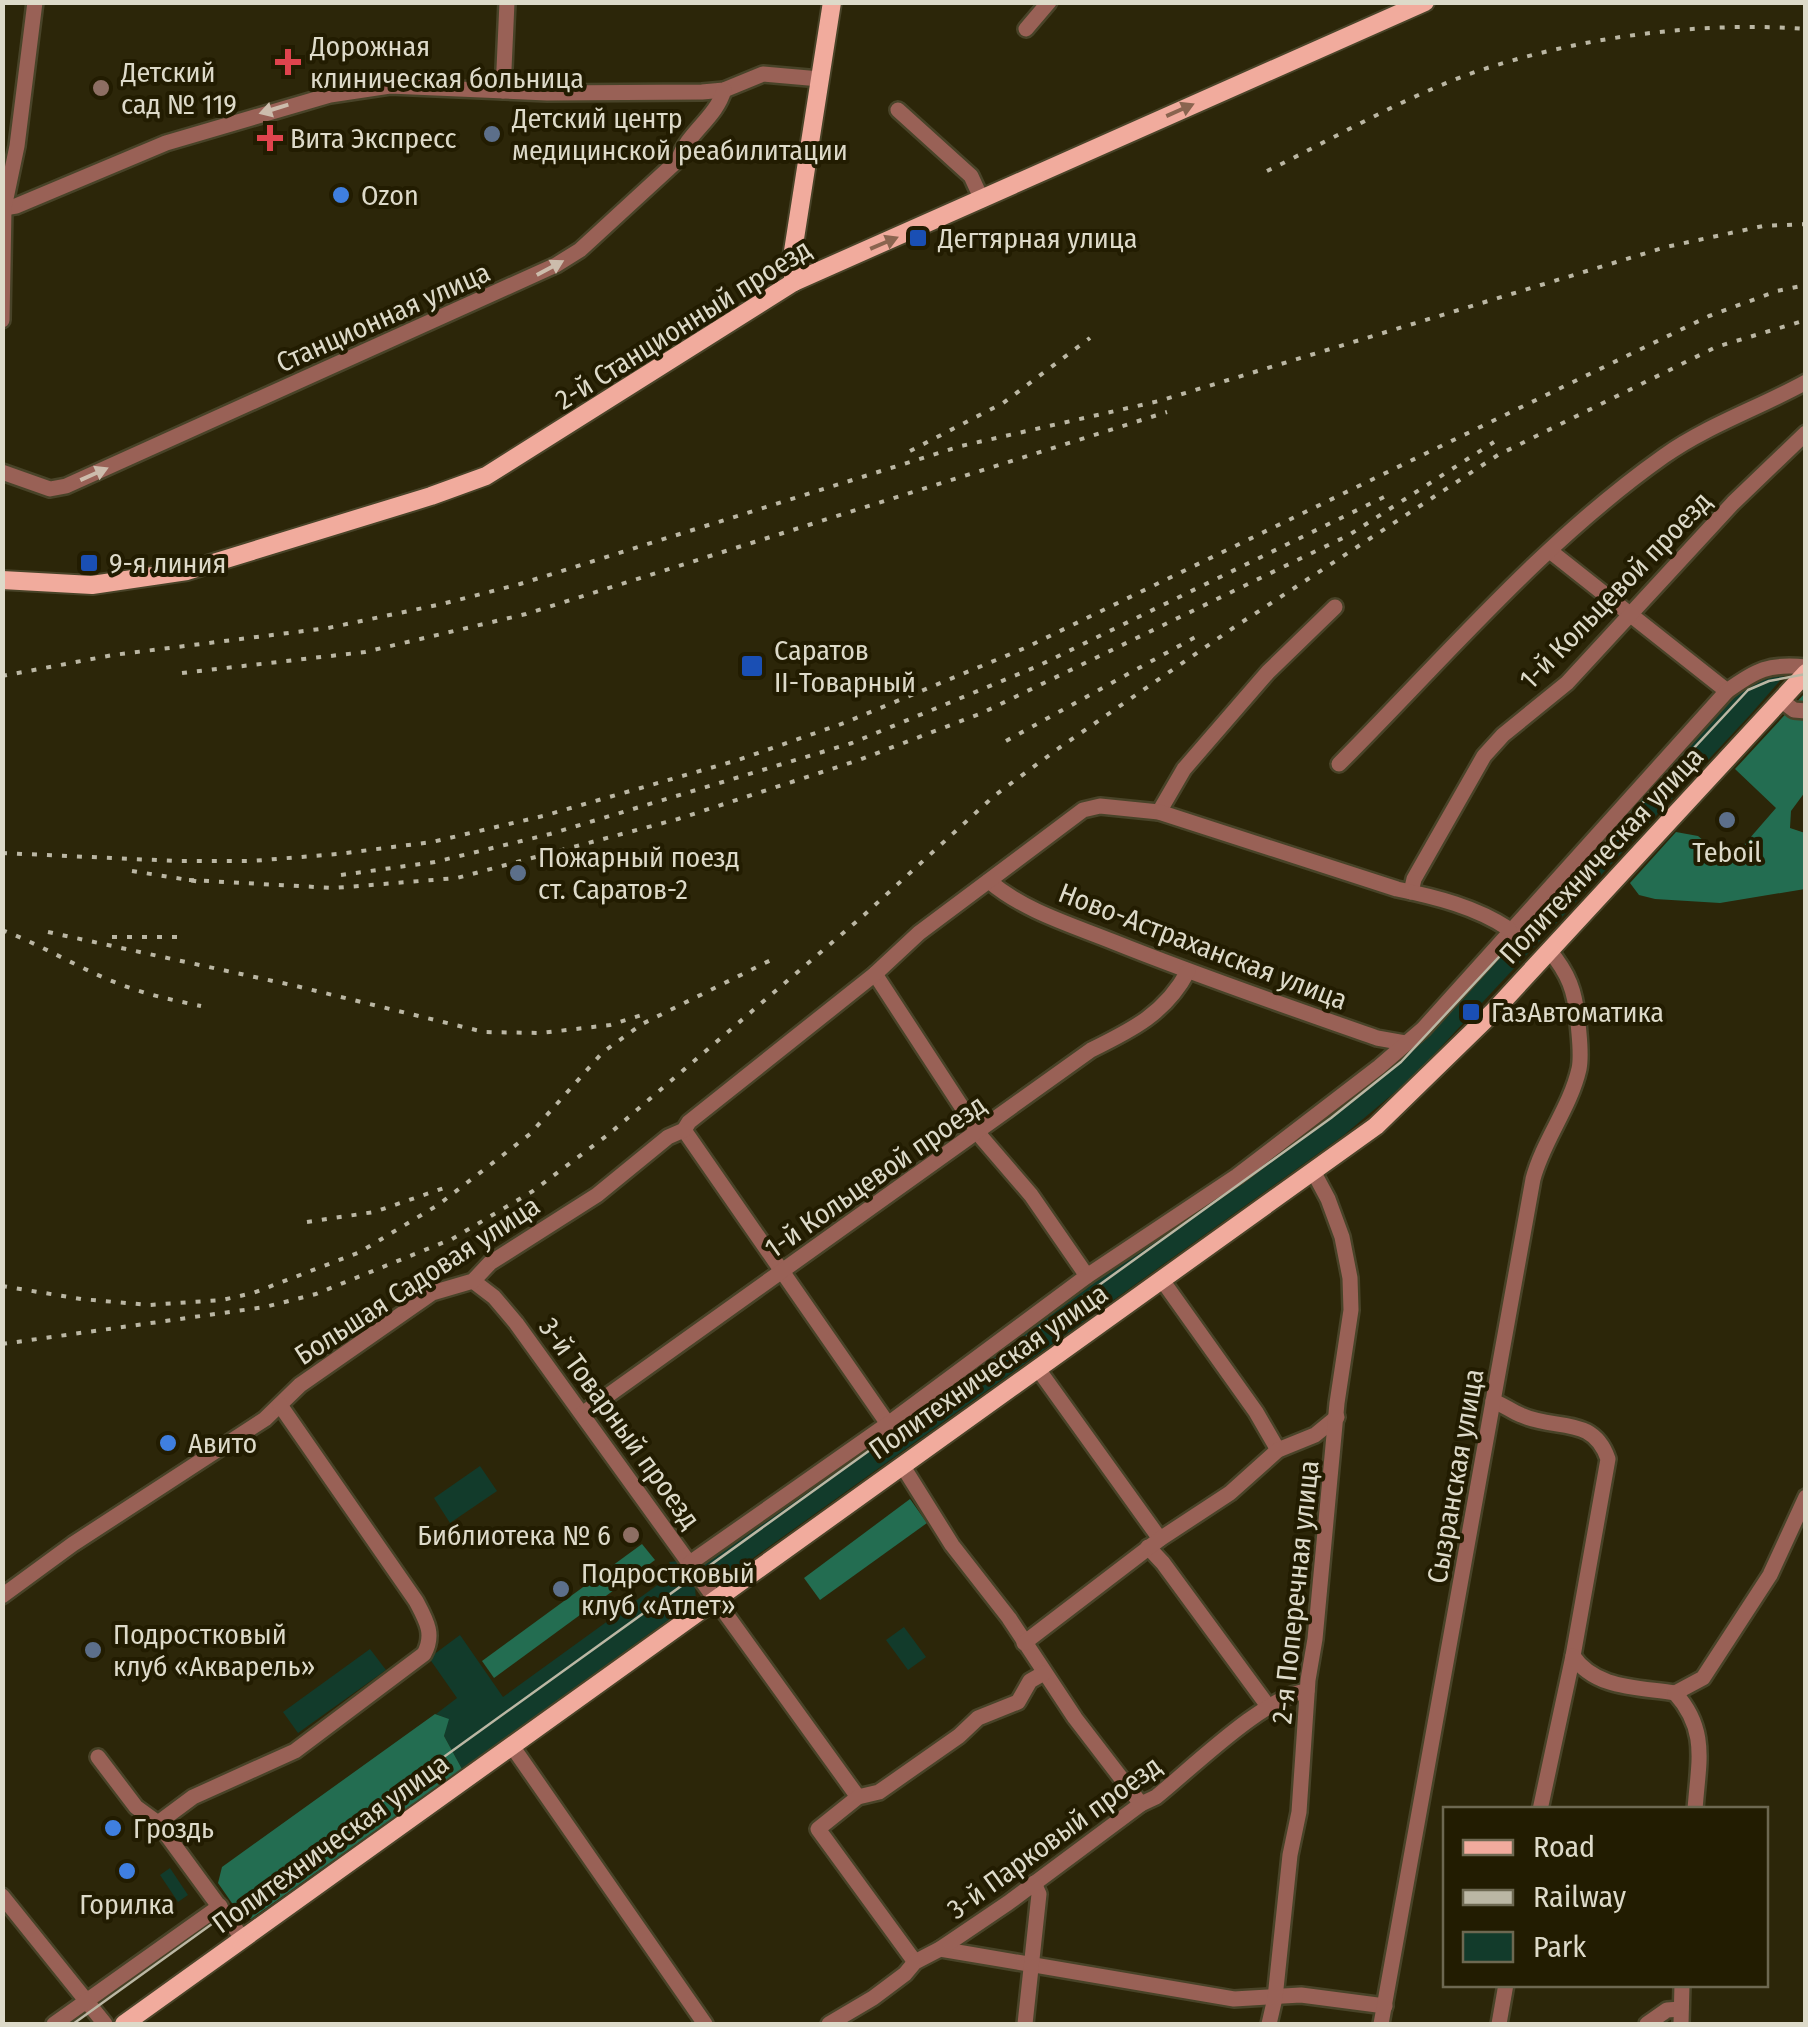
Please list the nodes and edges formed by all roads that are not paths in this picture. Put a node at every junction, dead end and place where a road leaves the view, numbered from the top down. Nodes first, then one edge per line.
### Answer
1 (35, 2) edge
2 (507, 2) edge
3 (832, 2) edge
4 (1048, 2) edge
5 (1425, 2) edge
6 (1026, 28) dead end
7 (820, 78) junction
8 (724, 90) junction
9 (503, 91) junction
10 (898, 110) dead end
11 (982, 200) junction
12 (4, 208) edge
13 (794, 282) junction
14 (2, 320) edge
15 (1806, 382) edge
16 (1806, 433) edge
17 (2, 472) edge
18 (1550, 551) junction
19 (2, 580) edge
20 (1334, 607) dead end
21 (1630, 613) junction
22 (1806, 670) edge
23 (1727, 691) junction
24 (1782, 702) junction
25 (1806, 711) edge
26 (1338, 764) dead end
27 (1159, 812) junction
28 (990, 881) junction
29 (1411, 892) junction
30 (1509, 929) junction
31 (1549, 950) junction
32 (1188, 971) junction
33 (875, 974) junction
34 (1405, 1042) junction
35 (684, 1130) junction
36 (978, 1130) junction
37 (1313, 1170) junction
38 (781, 1272) junction
39 (1087, 1276) junction
40 (1162, 1280) junction
41 (474, 1281) junction
42 (1038, 1370) junction
43 (1493, 1401) junction
44 (280, 1404) junction
45 (582, 1414) junction
46 (1337, 1417) junction
47 (888, 1424) junction
48 (1278, 1450) junction
49 (902, 1465) junction
50 (1806, 1497) edge
51 (1154, 1543) junction
52 (690, 1563) junction
53 (2, 1596) edge
54 (716, 1600) junction
55 (1024, 1643) junction
56 (1573, 1656) junction
57 (1044, 1673) junction
58 (1307, 1691) junction
59 (1675, 1693) junction
60 (1268, 1706) junction
61 (512, 1746) junction
62 (98, 1757) dead end
63 (858, 1797) junction
64 (1141, 1804) junction
65 (1541, 1807) edge
66 (1695, 1807) edge
67 (158, 1823) junction
68 (1034, 1883) junction
69 (2, 1896) edge
70 (220, 1906) junction
71 (243, 1939) junction
72 (940, 1948) junction
73 (915, 1962) junction
74 (1033, 1966) junction
75 (1505, 1987) edge
76 (1682, 1987) edge
77 (1276, 1998) junction
78 (88, 2001) junction
79 (1385, 2006) junction
80 (1681, 2016) edge
81 (54, 2024) edge
82 (105, 2024) edge
83 (124, 2024) edge
84 (705, 2024) edge
85 (829, 2024) edge
86 (1025, 2024) edge
87 (1269, 2024) edge
88 (1381, 2024) edge
89 (1498, 2024) edge
90 (1647, 2024) edge

1 - 12 street
2 - 9 street
3 - 7 main road
4 - 6 street
11 -> 5 main road, 2-й Станционный проезд
7 - 8 street
7 - 13 main road
8 - 9 street
17 -> 8 street, Станционная улица
9 -> 12 street
10 - 11 street
13 -> 11 main road, 2-й Станционный проезд
12 - 14 street
13 - 19 main road, 2-й Станционный проезд
15 - 18 street, 1-й Кольцевой проезд
16 - 21 street, 1-й Кольцевой проезд
18 - 21 street
18 - 26 street, 1-й Кольцевой проезд
20 - 27 street
21 - 23 street
21 - 29 street, 1-й Кольцевой проезд
22 - 23 street
22 - 24 main road, Политехническая улица
23 - 30 street
24 - 25 street
24 - 31 main road, Политехническая улица
27 - 28 street, Большая Садовая улица
27 - 29 street
28 - 32 street, Ново-Астраханская улица
28 - 33 street, Большая Садовая улица
29 - 30 street
30 - 34 street
31 - 37 main road, Политехническая улица
31 - 43 street, Сызранская улица
32 - 34 street, Ново-Астраханская улица
32 - 36 street, 1-й Кольцевой проезд
33 - 35 street, Большая Садовая улица
33 - 36 street
34 - 39 street
35 - 38 street
35 - 41 street, Большая Садовая улица
36 - 38 street, 1-й Кольцевой проезд
36 - 39 street
37 - 40 main road, Политехническая улица
37 - 46 street, 2-я Поперечная улица
38 - 45 street, 1-й Кольцевой проезд
38 - 47 street
39 - 47 street
40 - 42 main road, Политехническая улица
40 - 48 street
41 - 44 street, Большая Садовая улица
41 - 45 street, 3-й Товарный проезд
42 - 49 main road, Политехническая улица
42 - 51 street
43 - 56 street
43 - 79 street, Сызранская улица
44 - 53 street, Большая Садовая улица
44 - 67 street
45 - 52 street, 3-й Товарный проезд
46 - 48 street
46 - 58 street, 2-я Поперечная улица
47 - 52 street
48 - 51 street
49 - 54 main road, Политехническая улица
49 - 55 street
50 - 59 street
51 - 55 street
51 - 60 street
52 - 54 street, 3-й Товарный проезд
54 - 61 main road, Политехническая улица
54 - 63 street, 3-й Товарный проезд
55 - 57 street
56 - 59 street
56 - 65 street
57 - 63 street
57 - 64 street
58 - 60 street, 3-й Парковый проезд
58 - 77 street, 2-я Поперечная улица
59 - 66 street
60 - 64 street, 3-й Парковый проезд
61 - 71 main road, Политехническая улица
61 - 84 street
62 - 67 street
63 - 73 street
64 - 68 street, 3-й Парковый проезд
67 - 70 street
68 - 72 street, 3-й Парковый проезд
68 - 74 street
69 - 78 street
70 - 71 street
70 - 78 street
71 - 83 main road, Политехническая улица
72 - 73 street, 3-й Парковый проезд
72 - 74 street
73 - 85 street, 3-й Парковый проезд
74 - 77 street
74 - 86 street
75 - 89 street
76 - 80 street
77 - 79 street
77 - 87 street, 2-я Поперечная улица
78 - 81 street
78 - 82 street
79 - 88 street, Сызранская улица
80 - 90 street

